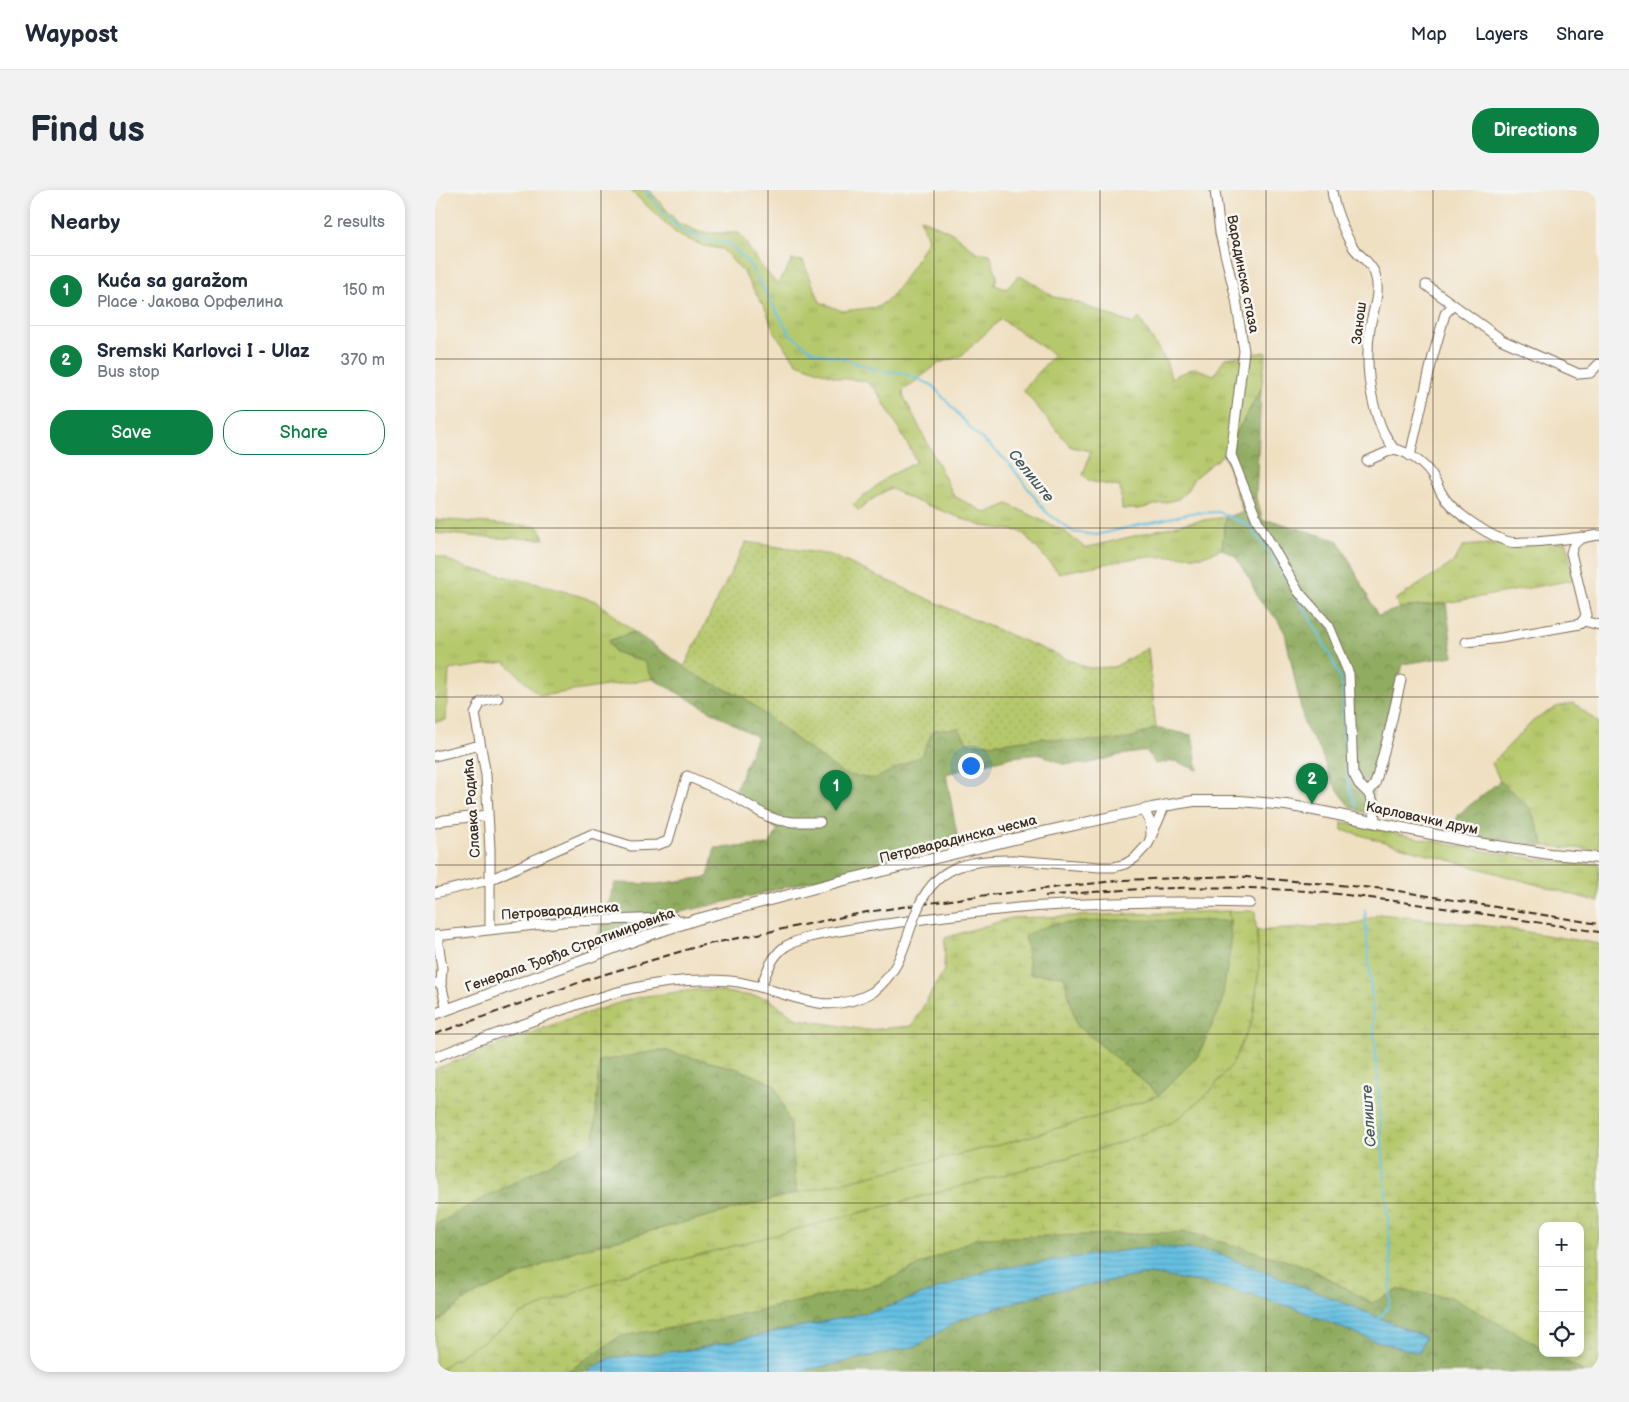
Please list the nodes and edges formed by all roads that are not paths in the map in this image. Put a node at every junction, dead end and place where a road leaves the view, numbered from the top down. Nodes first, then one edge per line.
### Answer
1 (1215, 190) edge
2 (1332, 190) edge
3 (1426, 285) dead end
4 (1453, 305) junction
5 (1599, 364) edge
6 (1394, 449) junction
7 (1410, 456) junction
8 (1367, 461) dead end
9 (1599, 535) edge
10 (1583, 538) junction
11 (1584, 621) junction
12 (1599, 625) edge
13 (1466, 642) dead end
14 (1401, 680) dead end
15 (498, 698) dead end
16 (480, 745) junction
17 (435, 756) edge
18 (1368, 792) junction
19 (1240, 801) joint
20 (1165, 805) junction
21 (1142, 810) junction
22 (487, 815) junction
23 (820, 822) dead end
24 (1375, 822) junction
25 (435, 823) edge
26 (1151, 838) junction
27 (1599, 858) edge
28 (489, 880) junction
29 (435, 893) edge
30 (1250, 903) dead end
31 (686, 922) junction
32 (490, 930) junction
33 (436, 936) edge
34 (438, 983) edge
35 (761, 987) junction
36 (447, 1010) junction
37 (435, 1014) edge
38 (435, 1057) edge

1 - 18 street, Варадинска стаза
2 - 6 street, Занош
3 - 4 street
4 - 5 street
4 - 7 street
6 - 7 street
6 - 8 street
7 - 10 street
9 - 10 street
10 - 11 street
11 - 12 street
11 - 13 street
14 - 18 street
15 - 16 street, Славка Родића
16 - 17 street
16 - 22 street, Славка Родића
18 - 24 street
19 - 20 main road, Петроварадинска чесма
19 - 24 main road, Карловачки друм
20 - 21 main road, Петроварадинска чесма
20 - 26 street
21 - 26 street
21 - 31 main road, Петроварадинска чесма
22 - 25 street
22 - 28 street, Славка Родића
23 - 28 street
24 - 27 main road, Карловачки друм
26 - 35 street, bridge
28 - 29 street
28 - 32 street, Славка Родића
30 - 35 street
31 - 32 street, Петроварадинска
31 - 36 main road, Генерала Ђорђа Стратимировића
32 - 33 street, Петроварадинска
33 - 34 street
34 - 36 street
35 - 38 street
36 - 37 main road, Генерала Ђорђа Стратимировића

